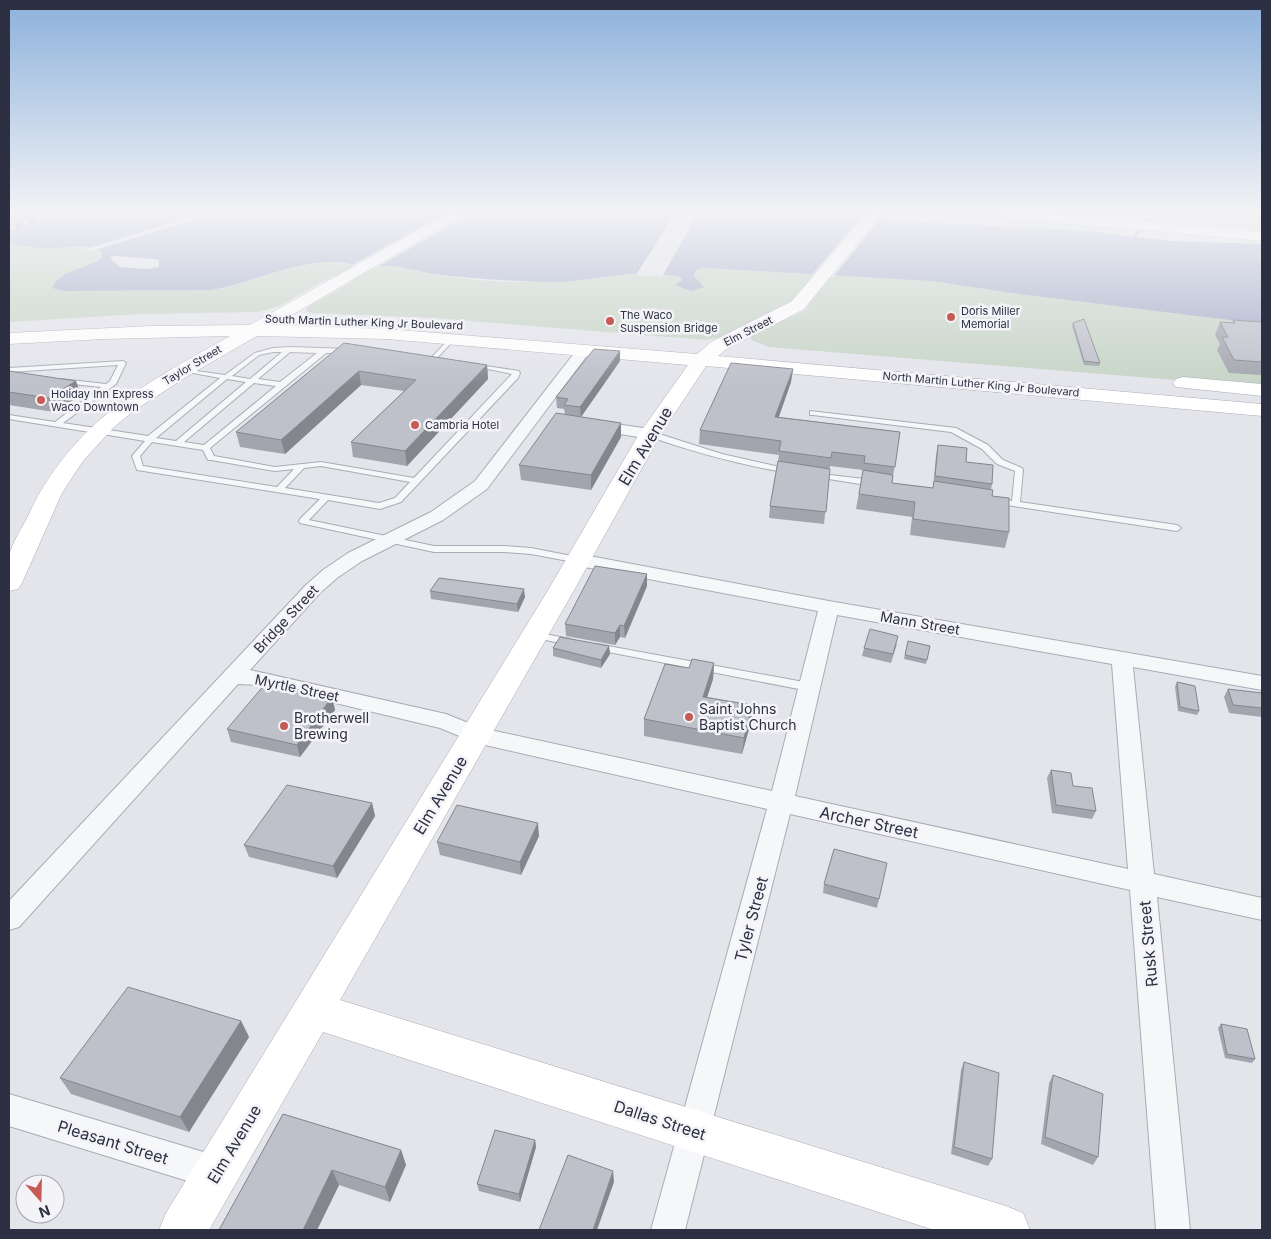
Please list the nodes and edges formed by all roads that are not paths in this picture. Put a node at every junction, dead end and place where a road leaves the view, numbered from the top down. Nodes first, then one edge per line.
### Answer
1 (355, 271) edge
2 (827, 271) edge
3 (275, 317) junction
4 (9, 327) edge
5 (251, 330) junction
6 (59, 335) junction
7 (9, 338) edge
8 (452, 339) junction
9 (290, 349) junction
10 (325, 350) junction
11 (584, 350) junction
12 (355, 352) edge
13 (709, 354) junction
14 (442, 360) edge
15 (469, 364) edge
16 (188, 367) junction
17 (11, 370) edge
18 (1069, 374) dead end
19 (32, 377) edge
20 (226, 377) junction
21 (1137, 380) dead end
22 (61, 381) edge
23 (252, 381) junction
24 (1166, 382) dead end
25 (282, 384) junction
26 (108, 386) junction
27 (1262, 390) edge
28 (1146, 399) junction
29 (1262, 410) edge
30 (813, 412) dead end
31 (9, 417) edge
32 (57, 424) junction
33 (583, 424) edge
34 (100, 430) junction
35 (650, 434) junction
36 (150, 439) junction
37 (178, 443) junction
38 (206, 448) junction
39 (302, 466) junction
40 (417, 481) junction
41 (880, 484) edge
42 (278, 490) junction
43 (327, 497) junction
44 (987, 500) edge
45 (1016, 504) junction
46 (1177, 528) dead end
47 (390, 540) junction
48 (579, 560) junction
49 (9, 583) edge
50 (829, 607) junction
51 (535, 635) junction
52 (1122, 658) junction
53 (233, 676) junction
54 (1262, 683) edge
55 (809, 687) junction
56 (476, 735) junction
57 (781, 803) junction
58 (1143, 882) junction
59 (1262, 909) edge
60 (9, 919) edge
61 (313, 1010) junction
62 (9, 1110) edge
63 (694, 1131) junction
64 (217, 1173) junction
65 (183, 1230) edge
66 (668, 1230) edge
67 (1006, 1230) edge
68 (1173, 1230) edge

1 - 3 main road, Taylor Street
2 - 13 main road, Elm Street
3 - 4 main road, South Martin Luther King Jr Boulevard
3 - 5 main road, Taylor Street
3 - 13 main road, South Martin Luther King Jr Boulevard
5 - 6 main road, South Martin Luther King Jr Boulevard
5 - 8 main road, South Martin Luther King Jr Boulevard
5 - 16 main road, Taylor Street
6 - 7 main road, South Martin Luther King Jr Boulevard
6 - 16 main road
8 - 11 main road, South Martin Luther King Jr Boulevard
8 - 14 lane
9 - 10 lane
9 - 20 lane
9 - 23 lane
10 - 12 lane
10 - 25 lane
11 - 13 main road, South Martin Luther King Jr Boulevard
11 - 47 street, Bridge Street
13 - 18 main road, North Martin Luther King Jr Boulevard
13 - 28 main road, North Martin Luther King Jr Boulevard
13 - 35 main road, Elm Avenue
15 - 40 lane
16 - 20 lane
16 - 34 main road, Taylor Street
17 - 19 lane
17 - 26 lane
20 - 23 lane
20 - 36 lane
21 - 28 main road
22 - 26 lane
23 - 25 lane
23 - 37 lane
24 - 27 main road
25 - 38 lane
26 - 32 lane
28 - 29 main road, North Martin Luther King Jr Boulevard
30 - 45 lane
31 - 32 lane
32 - 34 lane
33 - 35 street
34 - 36 lane
34 - 49 main road, Taylor Street
35 - 41 lane
35 - 48 main road, Elm Avenue
36 - 37 lane
36 - 42 lane
37 - 38 lane
38 - 39 lane
39 - 40 lane
39 - 42 lane
40 - 43 lane
42 - 43 lane
43 - 47 lane
44 - 45 lane
45 - 46 lane
47 - 48 lane
47 - 53 street, Bridge Street
48 - 50 street, Mann Street
48 - 51 main road, Elm Avenue
50 - 52 street, Mann Street
50 - 55 street, Tyler Street
51 - 55 lane
51 - 56 main road, Elm Avenue
52 - 54 street, Mann Street
52 - 58 street, Rusk Street
53 - 56 street, Myrtle Street
53 - 60 street, Bridge Street
55 - 57 street, Tyler Street
56 - 57 street, Archer Street
56 - 61 main road, Elm Avenue
57 - 58 street, Archer Street
57 - 63 street, Tyler Street
58 - 59 street, Archer Street
58 - 68 street, Rusk Street
61 - 63 main road, Dallas Street
61 - 64 main road, Elm Avenue
62 - 64 street, Pleasant Street
63 - 66 street, Tyler Street
63 - 67 main road, Dallas Street
64 - 65 main road, Elm Avenue

